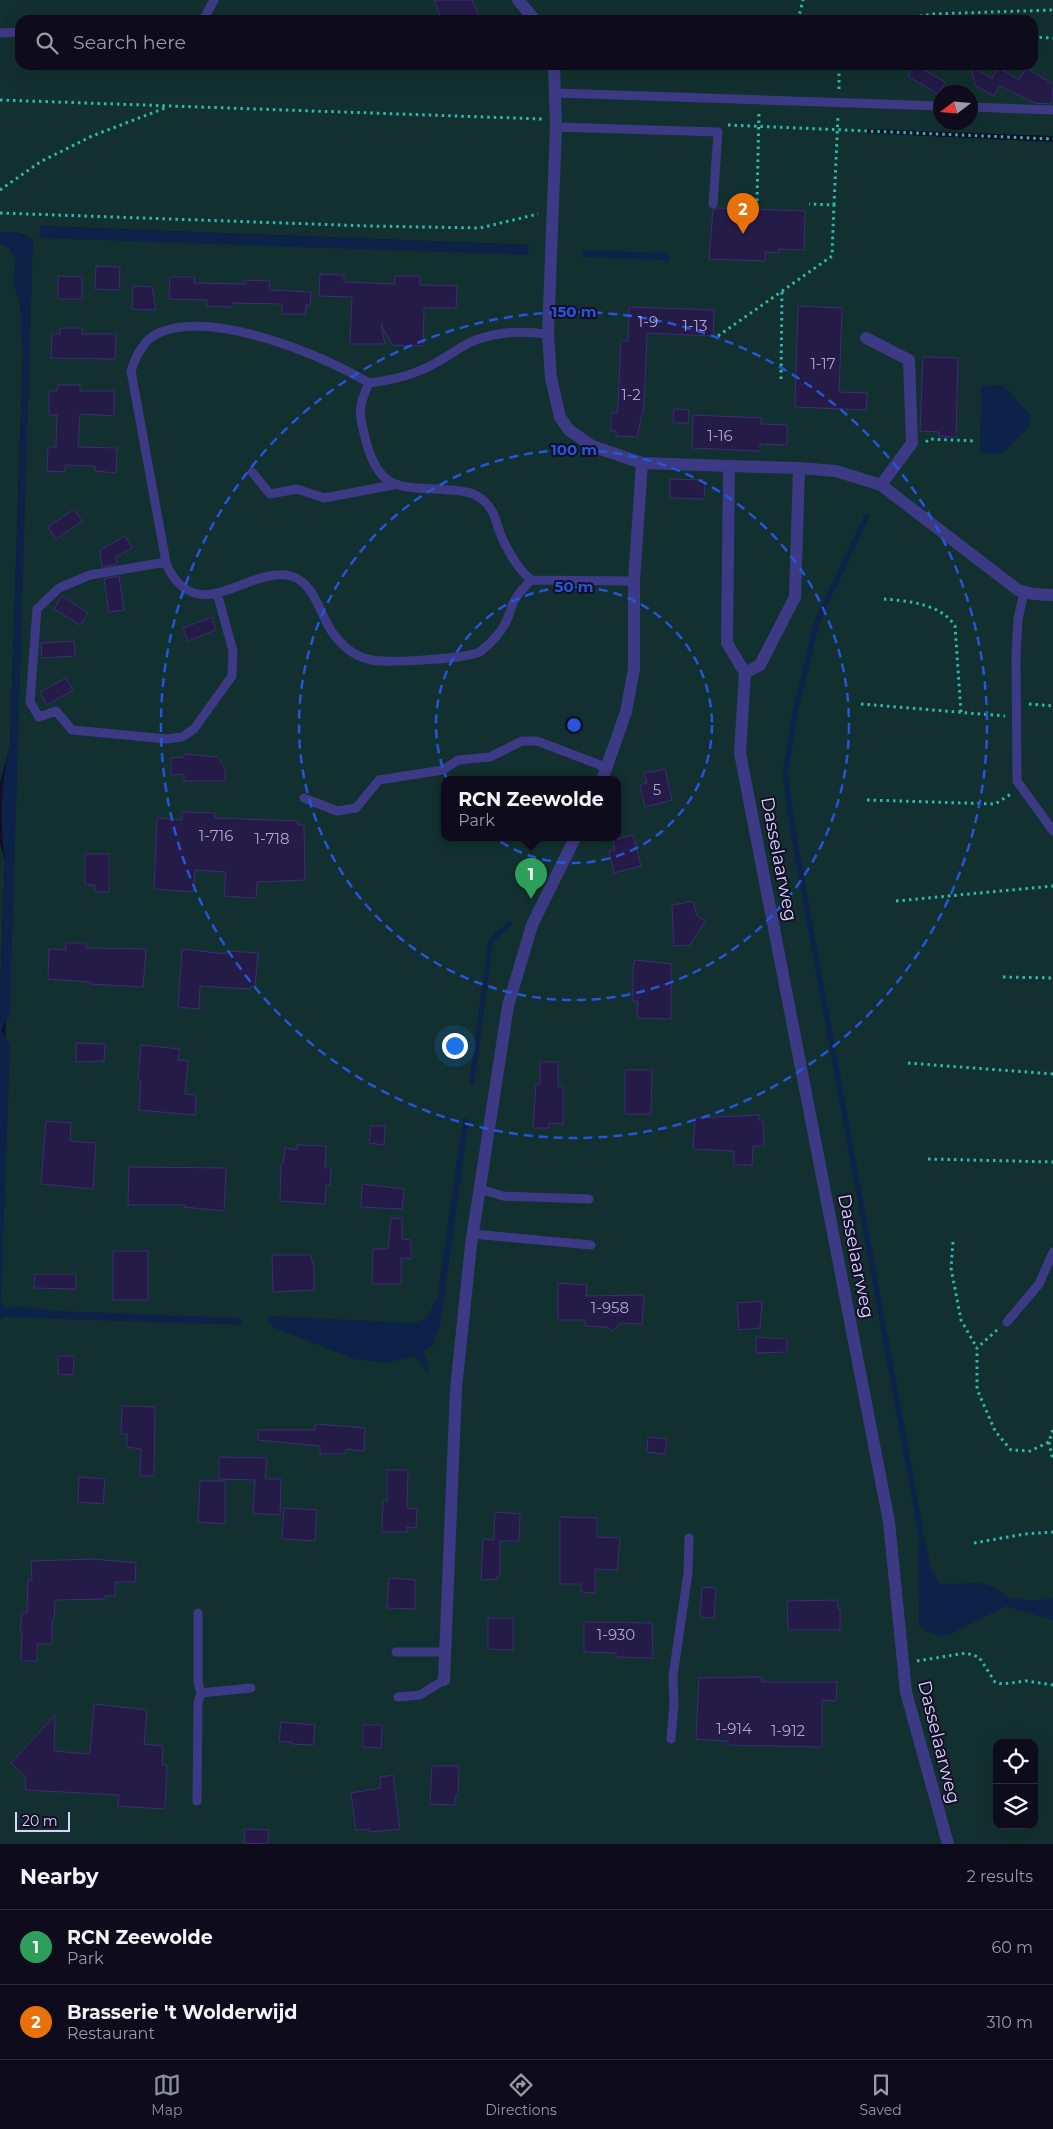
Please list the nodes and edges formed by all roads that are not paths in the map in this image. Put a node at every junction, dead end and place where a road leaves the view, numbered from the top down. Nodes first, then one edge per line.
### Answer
1 (214, 0) edge
2 (518, 0) edge
3 (206, 15) edge
4 (531, 15) edge
5 (15, 32) edge
6 (0, 33) edge
7 (554, 70) edge
8 (556, 93) junction
9 (933, 106) edge
10 (978, 107) edge
11 (1053, 110) edge
12 (556, 124) junction
13 (713, 204) dead end
14 (548, 334) junction
15 (866, 338) dead end
16 (369, 382) junction
17 (642, 463) junction
18 (729, 466) junction
19 (799, 468) junction
20 (252, 472) dead end
21 (393, 485) junction
22 (881, 485) junction
23 (166, 562) junction
24 (531, 580) junction
25 (634, 581) junction
26 (1024, 592) junction
27 (217, 593) junction
28 (1053, 595) edge
29 (745, 673) junction
30 (608, 768) junction
31 (604, 776) edge
32 (304, 798) dead end
33 (1053, 831) edge
34 (574, 841) edge
35 (480, 1189) junction
36 (589, 1199) dead end
37 (473, 1234) junction
38 (591, 1245) dead end
39 (1053, 1252) edge
40 (1007, 1322) road end
41 (689, 1538) dead end
42 (198, 1613) dead end
43 (396, 1652) dead end
44 (445, 1652) junction
45 (444, 1680) joint
46 (251, 1688) dead end
47 (201, 1693) junction
48 (398, 1697) dead end
49 (671, 1739) dead end
50 (197, 1801) dead end
51 (948, 1844) edge

1 - 3 lane
2 - 4 street
5 - 6 lane
7 - 8 street
8 - 9 lane
8 - 12 street
10 - 11 lane
12 - 13 lane
12 - 14 street
14 - 16 lane
14 - 17 street
15 - 22 street
16 - 21 lane
16 - 23 lane
17 - 18 street
17 - 25 street
18 - 19 street
18 - 29 street
19 - 22 street
19 - 29 street
20 - 21 lane
21 - 24 lane
22 - 26 street
23 - 27 lane
23 - 27 lane
24 - 25 lane
24 - 27 lane
25 - 30 street
26 - 28 street
26 - 33 lane
29 - 51 street, Dasselaarweg
30 - 31 street
30 - 32 lane
34 - 35 street
35 - 36 lane
35 - 37 street
37 - 38 lane
37 - 44 street
39 - 40 lane
41 - 49 lane
42 - 47 lane
43 - 44 lane
44 - 45 street
45 - 48 lane
46 - 47 lane
47 - 50 lane

